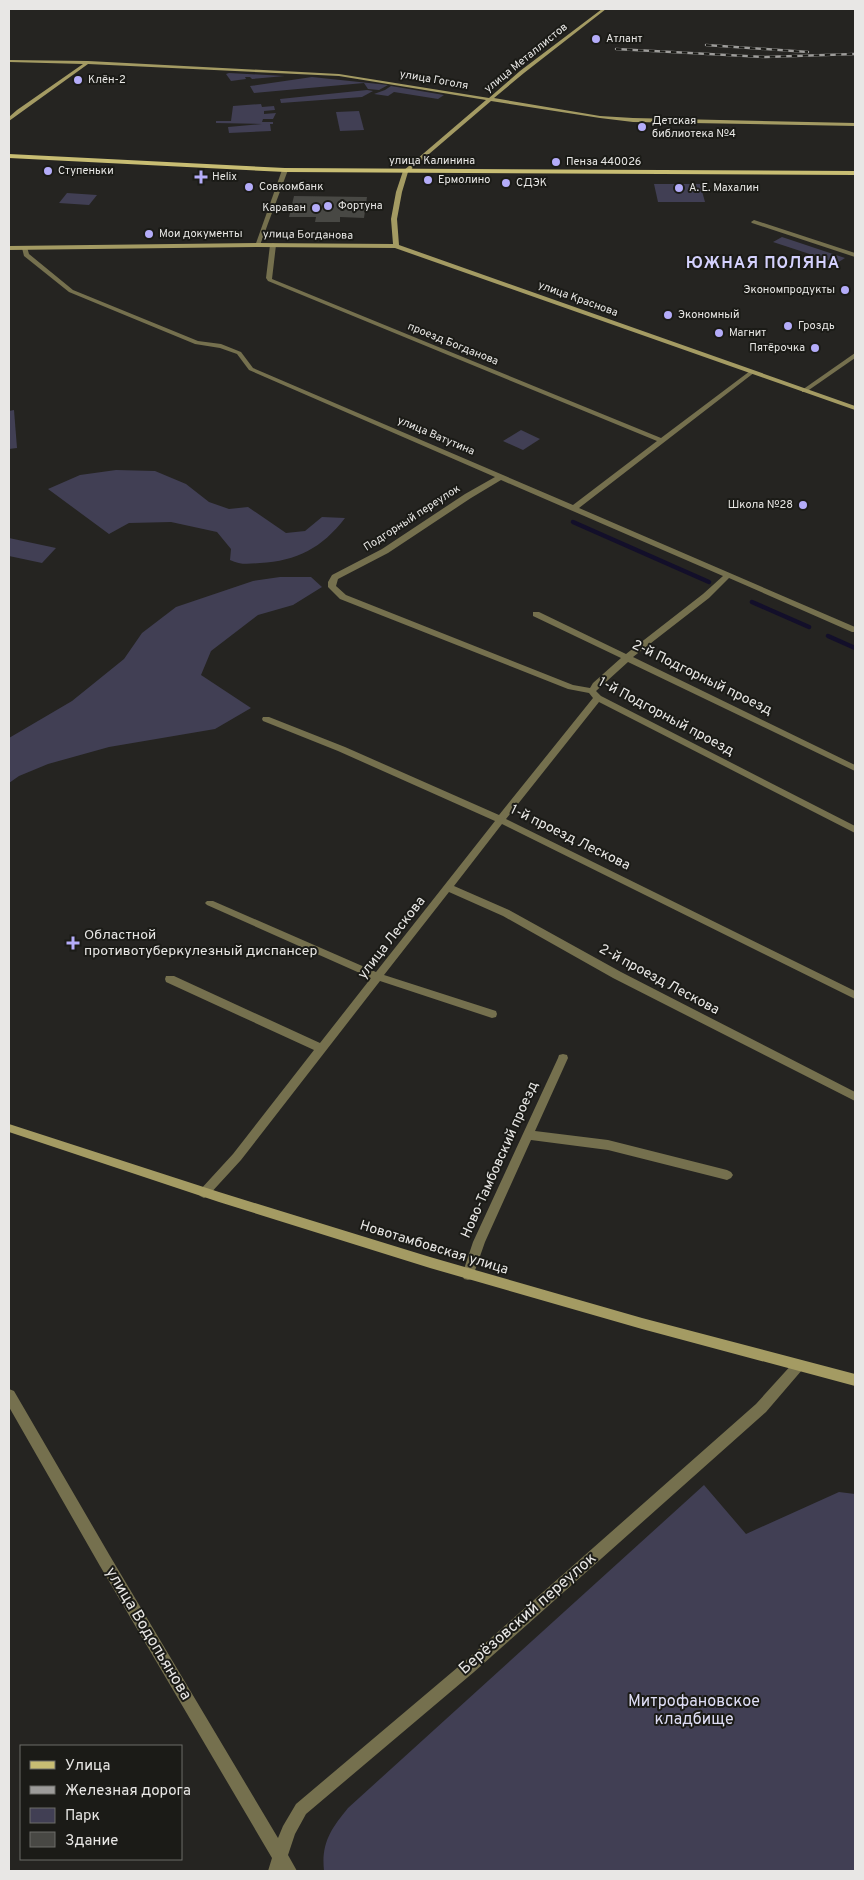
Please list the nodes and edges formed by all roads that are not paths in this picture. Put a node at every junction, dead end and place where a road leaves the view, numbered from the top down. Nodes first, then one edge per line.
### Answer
1 (604, 9) edge
2 (9, 61) edge
3 (88, 62) junction
4 (490, 99) junction
5 (9, 119) edge
6 (855, 125) edge
7 (9, 156) edge
8 (285, 170) junction
9 (406, 172) junction
10 (855, 173) edge
11 (754, 222) dead end
12 (257, 245) junction
13 (273, 245) junction
14 (396, 246) junction
15 (9, 248) edge
16 (25, 248) junction
17 (855, 255) edge
18 (855, 355) edge
19 (752, 372) junction
20 (804, 390) junction
21 (855, 408) edge
22 (662, 441) junction
23 (501, 477) junction
24 (574, 508) junction
25 (728, 575) junction
26 (335, 577) joint
27 (536, 614) dead end
28 (855, 630) edge
29 (628, 657) junction
30 (595, 695) junction
31 (266, 720) dead end
32 (855, 768) edge
33 (499, 820) junction
34 (855, 830) edge
35 (449, 888) junction
36 (210, 903) dead end
37 (378, 977) junction
38 (170, 979) dead end
39 (855, 995) edge
40 (492, 1014) dead end
41 (322, 1049) junction
42 (563, 1058) dead end
43 (855, 1097) edge
44 (9, 1128) edge
45 (527, 1135) junction
46 (727, 1175) dead end
47 (204, 1193) junction
48 (468, 1275) junction
49 (798, 1366) junction
50 (855, 1380) edge
51 (9, 1395) edge
52 (278, 1864) edge
53 (289, 1871) edge

1 - 4 street, улица Металлистов
2 - 3 street, улица Гоголя
3 - 4 street, улица Гоголя
3 - 5 street
4 - 6 street, улица Гоголя
4 - 9 street, улица Металлистов
7 - 8 main road, улица Калинина
8 - 9 main road, улица Калинина
8 - 12 street
9 - 10 main road, улица Калинина
9 - 14 street
11 - 17 street
12 - 13 street, улица Богданова
12 - 16 street, улица Богданова
13 - 14 street, улица Богданова
13 - 22 street, проезд Богданова
14 - 19 street, улица Краснова
15 - 16 street, улица Богданова
16 - 23 street, улица Ватутина
18 - 20 street
19 - 20 street, улица Краснова
19 - 22 street
20 - 21 street, улица Краснова
22 - 24 street
23 - 24 street, улица Ватутина
23 - 26 street, Подгорный переулок
24 - 25 street, улица Ватутина
25 - 28 street, улица Ватутина
25 - 29 street, улица Лескова
26 - 30 street, 1-й Подгорный проезд
27 - 29 street, 2-й Подгорный проезд
29 - 30 street, улица Лескова
29 - 32 street, 2-й Подгорный проезд
30 - 33 street, улица Лескова
30 - 34 street, 1-й Подгорный проезд
31 - 33 street, 1-й проезд Лескова
33 - 35 street, улица Лескова
33 - 39 street, 1-й проезд Лескова
35 - 37 street, улица Лескова
35 - 43 street, 2-й проезд Лескова
36 - 37 street
37 - 40 street
37 - 41 street, улица Лескова
38 - 41 street
41 - 47 street, улица Лескова
42 - 45 street, Ново-Тамбовский проезд
44 - 47 street, Новотамбовская улица
45 - 46 street
45 - 48 street, Ново-Тамбовский проезд
47 - 48 street, Новотамбовская улица
48 - 49 street, Новотамбовская улица
49 - 50 street, Новотамбовская улица
49 - 52 street, Берёзовский переулок
51 - 52 street, улица Водопьянова
52 - 53 street, улица Водопьянова

